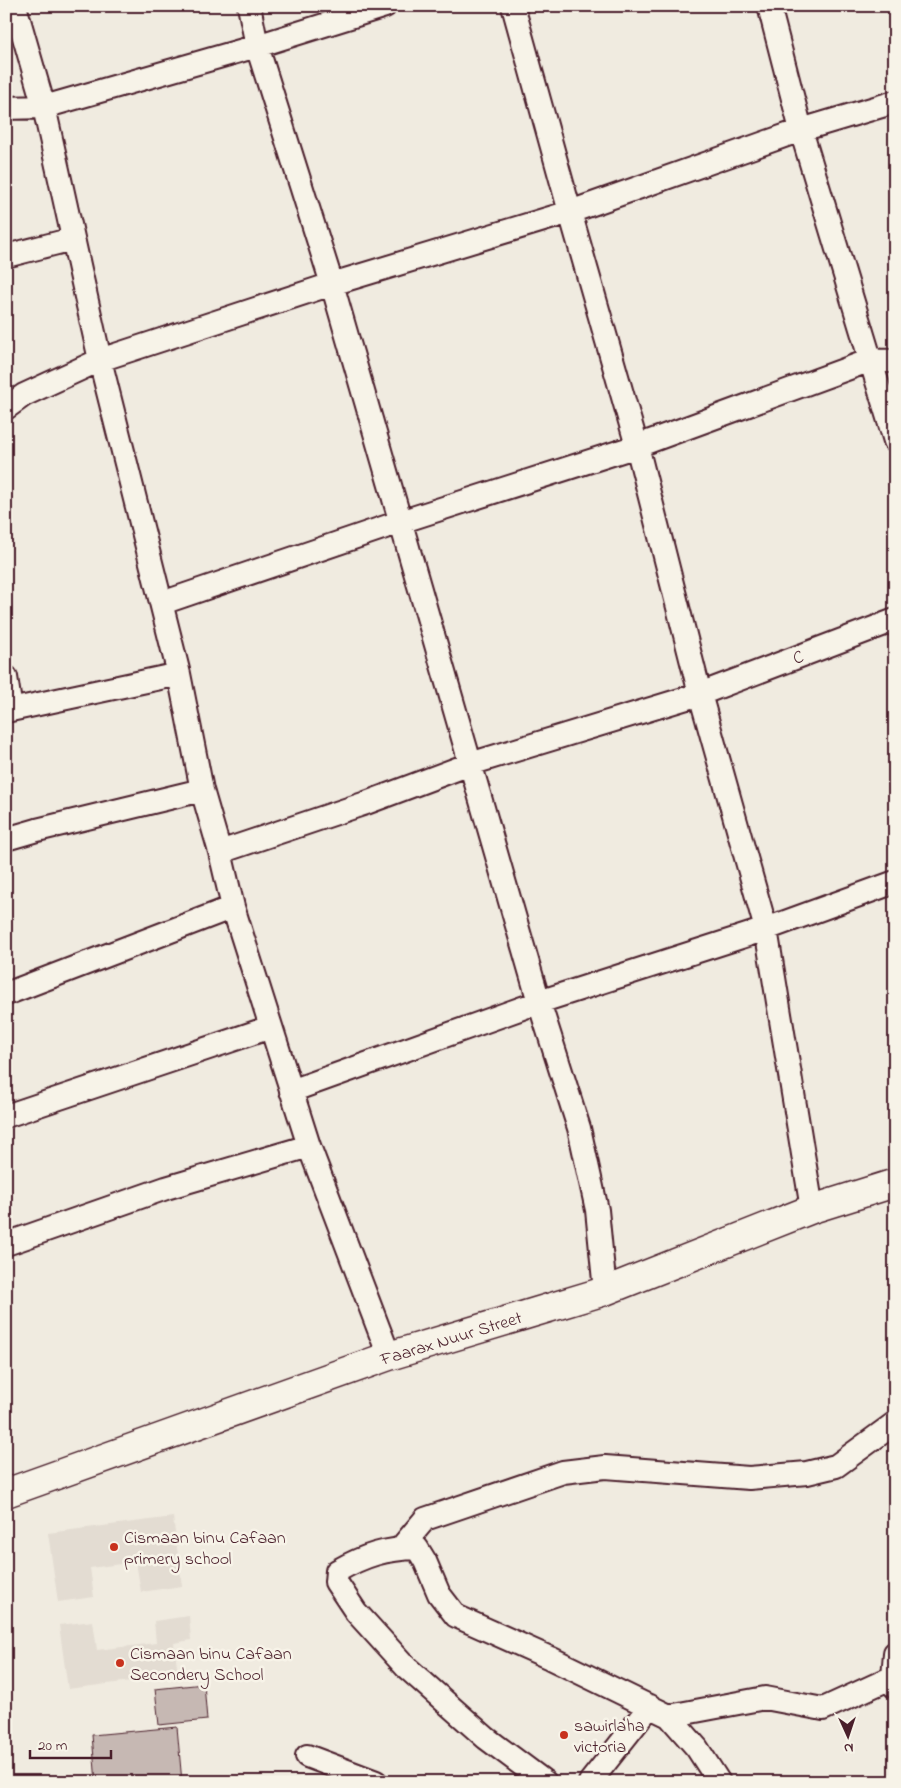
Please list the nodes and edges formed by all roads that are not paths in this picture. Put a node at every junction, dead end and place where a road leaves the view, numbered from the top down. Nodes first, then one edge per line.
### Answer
1 (15, 6) edge
2 (249, 6) edge
3 (385, 6) edge
4 (513, 6) edge
5 (769, 6) edge
6 (257, 46) junction
7 (895, 102) edge
8 (44, 107) junction
9 (6, 108) edge
10 (802, 130) junction
11 (570, 212) junction
12 (73, 239) junction
13 (6, 256) edge
14 (332, 284) junction
15 (100, 360) junction
16 (871, 360) junction
17 (895, 361) edge
18 (6, 408) edge
19 (895, 441) edge
20 (637, 446) junction
21 (400, 522) junction
22 (162, 603) junction
23 (895, 620) edge
24 (179, 674) junction
25 (6, 677) edge
26 (700, 694) junction
27 (9, 711) edge
28 (470, 764) junction
29 (202, 790) junction
30 (6, 839) edge
31 (220, 852) junction
32 (895, 882) edge
33 (233, 907) junction
34 (766, 929) junction
35 (6, 994) edge
36 (539, 1002) junction
37 (271, 1027) junction
38 (291, 1091) junction
39 (6, 1116) edge
40 (309, 1146) junction
41 (895, 1183) edge
42 (812, 1209) junction
43 (6, 1244) edge
44 (605, 1291) junction
45 (389, 1356) junction
46 (895, 1423) edge
47 (6, 1492) edge
48 (400, 1549) junction
49 (895, 1653) edge
50 (894, 1682) edge
51 (660, 1711) junction
52 (307, 1756) dead end
53 (376, 1782) edge
54 (545, 1782) edge
55 (590, 1782) edge
56 (719, 1782) edge

1 - 8 street
2 - 6 street
3 - 6 street
4 - 11 street
5 - 10 street
6 - 8 street
6 - 14 street
7 - 10 street
8 - 9 street
8 - 12 street
10 - 11 street
10 - 16 street
11 - 14 street
11 - 20 street
12 - 13 street
12 - 15 street
14 - 15 street
14 - 21 street
15 - 18 street
15 - 22 street
16 - 17 street
16 - 19 street
16 - 20 street
20 - 21 street
20 - 26 street
21 - 22 street
21 - 28 street
22 - 24 street
23 - 26 street, C
24 - 27 street
24 - 29 street
25 - 27 street
26 - 28 street, C
26 - 34 street
28 - 31 street, C
28 - 36 street
29 - 30 street
29 - 31 street
31 - 33 street
32 - 34 street
33 - 35 street
33 - 37 street
34 - 36 street
34 - 42 street
36 - 38 street
36 - 44 street
37 - 38 street
37 - 39 street
38 - 40 street
40 - 43 street
40 - 45 street
41 - 42 main road, Faarax Nuur Street
42 - 44 main road, Faarax Nuur Street
44 - 45 main road, Faarax Nuur Street
45 - 47 main road, Faarax Nuur Street
46 - 48 street
48 - 51 street
48 - 54 street
49 - 50 street
50 - 51 street
51 - 55 street
51 - 56 street
52 - 53 street

